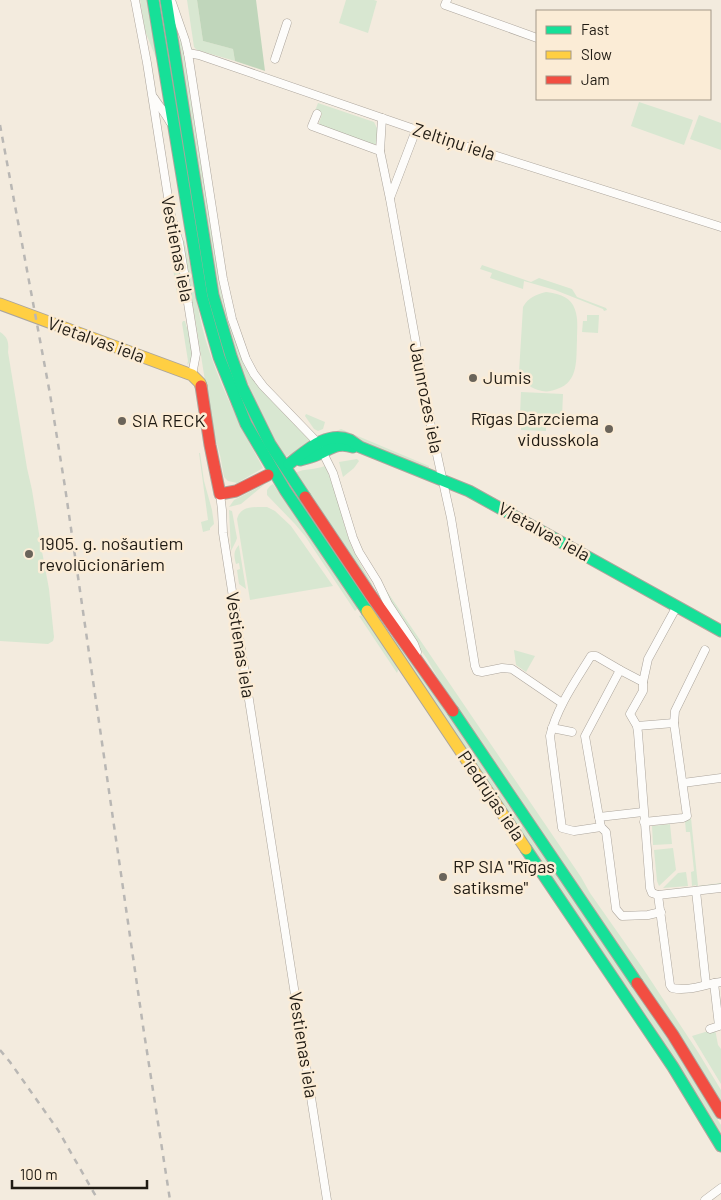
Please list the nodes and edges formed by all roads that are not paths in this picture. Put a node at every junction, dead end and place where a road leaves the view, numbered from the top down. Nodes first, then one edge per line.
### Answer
1 (135, 0) edge
2 (154, 0) edge
3 (166, 0) edge
4 (171, 0) edge
5 (447, 0) edge
6 (287, 23) dead end
7 (536, 38) edge
8 (188, 53) junction
9 (275, 59) dead end
10 (152, 94) junction
11 (317, 114) dead end
12 (382, 118) junction
13 (416, 130) junction
14 (174, 133) junction
15 (380, 151) junction
16 (390, 199) junction
17 (721, 227) edge
18 (0, 304) edge
19 (192, 375) junction
20 (320, 448) junction
21 (276, 471) junction
22 (442, 481) junction
23 (220, 494) junction
24 (677, 606) junction
25 (721, 631) edge
26 (706, 650) dead end
27 (620, 670) junction
28 (427, 674) junction
29 (643, 682) junction
30 (562, 703) junction
31 (674, 723) junction
32 (637, 726) junction
33 (552, 728) junction
34 (579, 734) junction
35 (721, 778) edge
36 (683, 783) junction
37 (643, 812) junction
38 (598, 817) junction
39 (644, 822) junction
40 (601, 827) junction
41 (721, 888) edge
42 (696, 891) junction
43 (658, 895) junction
44 (661, 912) junction
45 (714, 983) edge
46 (710, 1029) dead end
47 (721, 1113) edge
48 (721, 1146) edge
49 (721, 1188) edge
50 (327, 1200) edge
51 (706, 1200) edge

1 - 10 street, Vestienas iela
2 - 14 main road, Vestienas iela
3 - 21 main road, Vestienas iela
4 - 8 street
5 - 7 street
6 - 9 street
8 - 12 street, Zeltiņu iela
8 - 20 street
10 - 14 street, Vestienas iela
10 - 19 street, Vestienas iela
11 - 15 street
12 - 13 street, Zeltiņu iela
12 - 15 street, Jaunrozes iela
13 - 16 street
13 - 17 street, Zeltiņu iela
14 - 21 main road, Vestienas iela
15 - 16 street, Jaunrozes iela
16 - 22 street, Jaunrozes iela
18 - 19 main road, Vietalvas iela
19 - 23 main road, Vestienas iela
20 - 22 main road, Vietalvas iela
20 - 28 street
21 - 23 main road
21 - 28 main road, Piedrujas iela
21 - 48 main road, Piedrujas iela
22 - 24 main road, Vietalvas iela
22 - 30 street, Jaunrozes iela
23 - 50 street, Vestienas iela
24 - 25 main road, Vietalvas iela
24 - 29 street
26 - 31 street
27 - 29 street
27 - 30 street
27 - 34 street
28 - 47 main road, Piedrujas iela
29 - 32 street
30 - 33 street
31 - 32 street
31 - 36 street
32 - 37 street
33 - 34 street
33 - 40 street
34 - 38 street
35 - 36 street
36 - 39 street
37 - 38 street
37 - 39 street
38 - 40 street
39 - 43 street
40 - 44 street
41 - 42 street
42 - 43 street
42 - 45 street
43 - 44 street
44 - 45 street
45 - 46 street
49 - 51 street

